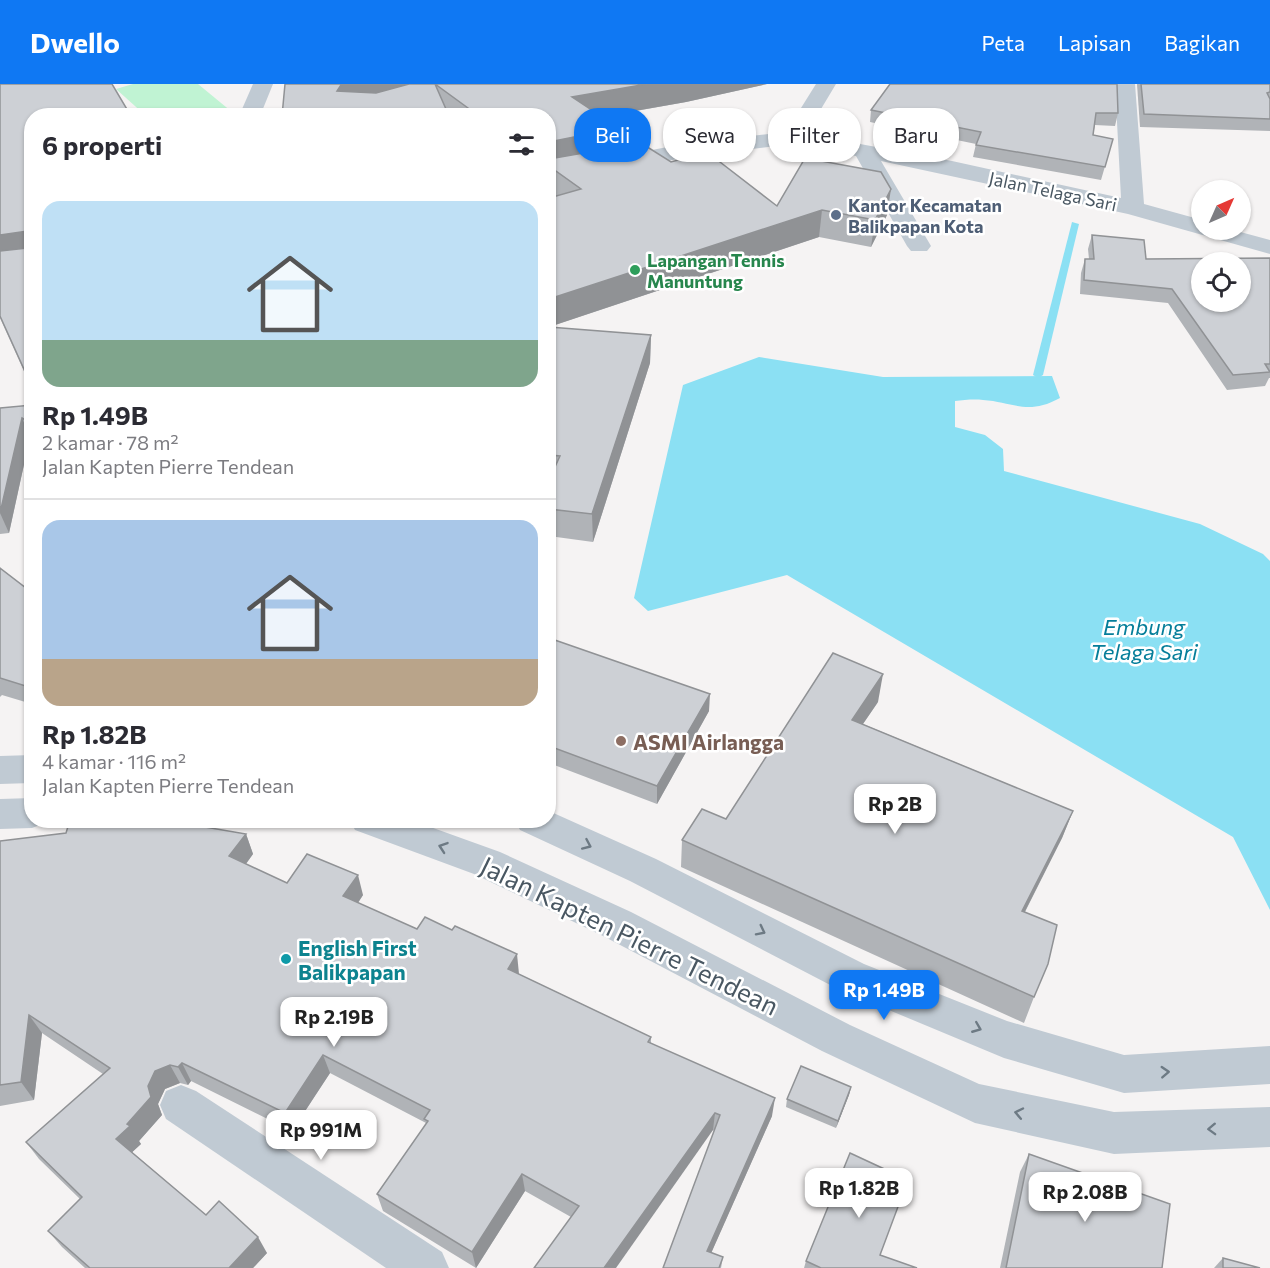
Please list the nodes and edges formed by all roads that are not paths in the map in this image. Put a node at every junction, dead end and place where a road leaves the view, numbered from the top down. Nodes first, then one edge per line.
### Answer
1 (263, 84) edge
2 (826, 84) edge
3 (1125, 84) edge
4 (252, 108) edge
5 (811, 108) edge
6 (768, 141) edge
7 (861, 150) edge
8 (864, 151) junction
9 (556, 176) edge
10 (1133, 208) junction
11 (1191, 225) edge
12 (1245, 240) edge
13 (919, 246) dead end
14 (1270, 247) edge
15 (24, 768) edge
16 (0, 770) edge
17 (24, 813) edge
18 (0, 814) edge
19 (391, 828) edge
20 (551, 828) edge
21 (1270, 1065) edge
22 (181, 1105) dead end
23 (1270, 1127) edge
24 (426, 1268) edge

1 - 4 street
2 - 5 street
3 - 10 street
6 - 9 street, Jalan Telaga Sari
7 - 8 street, Jalan Telaga Sari
8 - 10 street, Jalan Telaga Sari
8 - 13 street
10 - 11 street, Jalan Telaga Sari
12 - 14 street
15 - 16 street
17 - 18 street
23 -> 19 street, Jalan Kapten Pierre Tendean
20 -> 21 street
22 - 24 street

